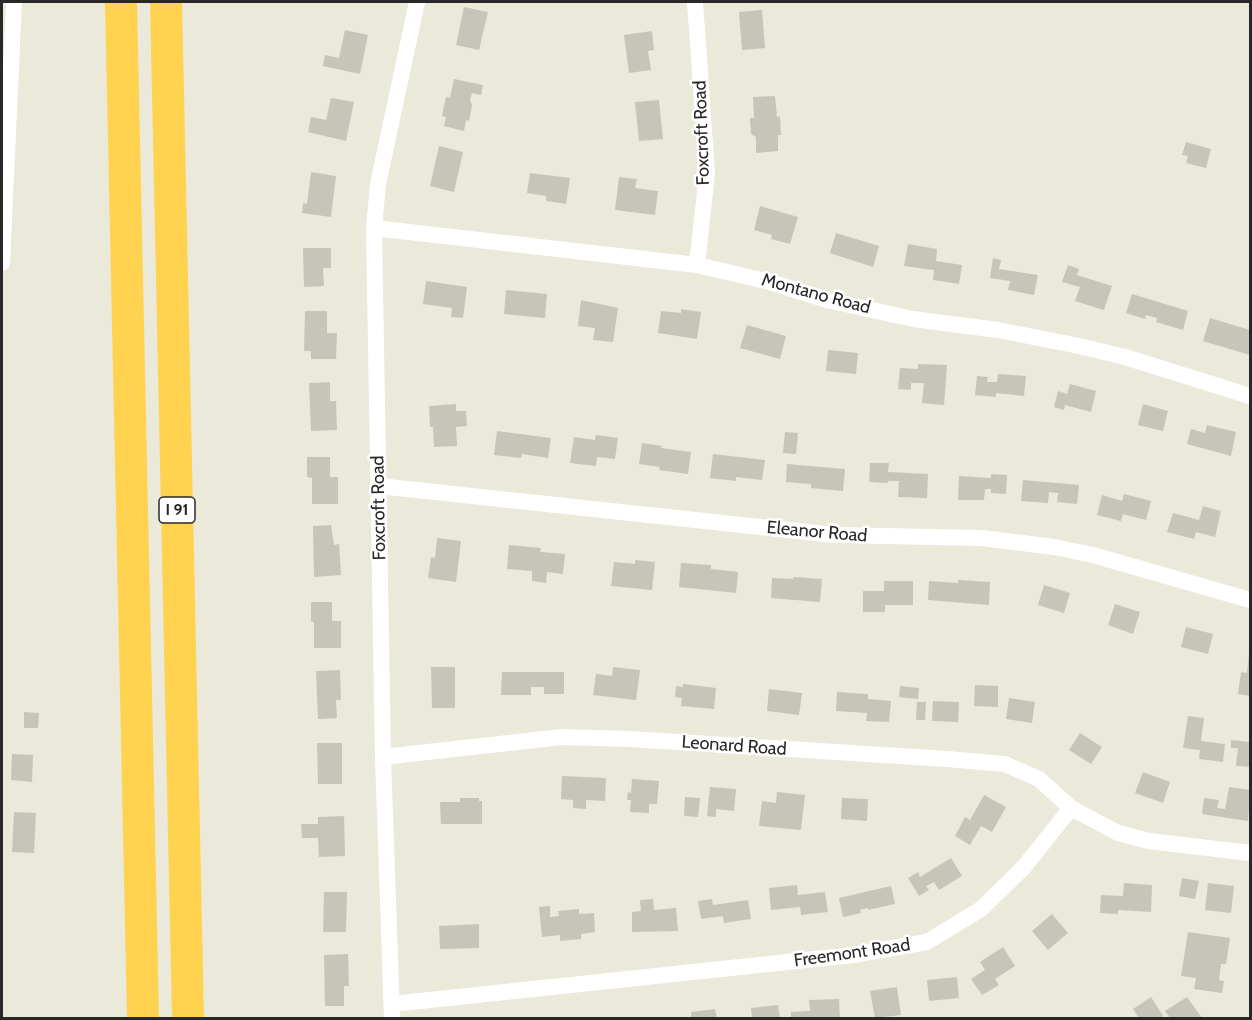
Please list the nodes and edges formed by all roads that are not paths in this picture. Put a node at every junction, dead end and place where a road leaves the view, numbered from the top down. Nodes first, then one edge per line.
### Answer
1 (14, 2) edge
2 (121, 2) edge
3 (166, 2) edge
4 (417, 2) edge
5 (695, 2) edge
6 (374, 228) junction
7 (2, 263) edge
8 (698, 265) junction
9 (1251, 396) edge
10 (379, 486) junction
11 (1251, 600) edge
12 (383, 757) junction
13 (1071, 808) junction
14 (1251, 853) edge
15 (392, 1011) edge
16 (143, 1018) edge
17 (188, 1018) edge

1 - 7 street
2 - 16 highway, I 91
3 - 17 highway, I 91
4 - 6 street, Foxcroft Road
5 - 8 street, Foxcroft Road
6 - 8 street, Montano Road
6 - 10 street, Foxcroft Road
8 - 9 street, Montano Road
10 - 11 street, Eleanor Road
10 - 12 street, Foxcroft Road
12 - 13 street, Leonard Road
12 - 15 street, Foxcroft Road
13 - 14 street
13 - 15 street, Freemont Road

